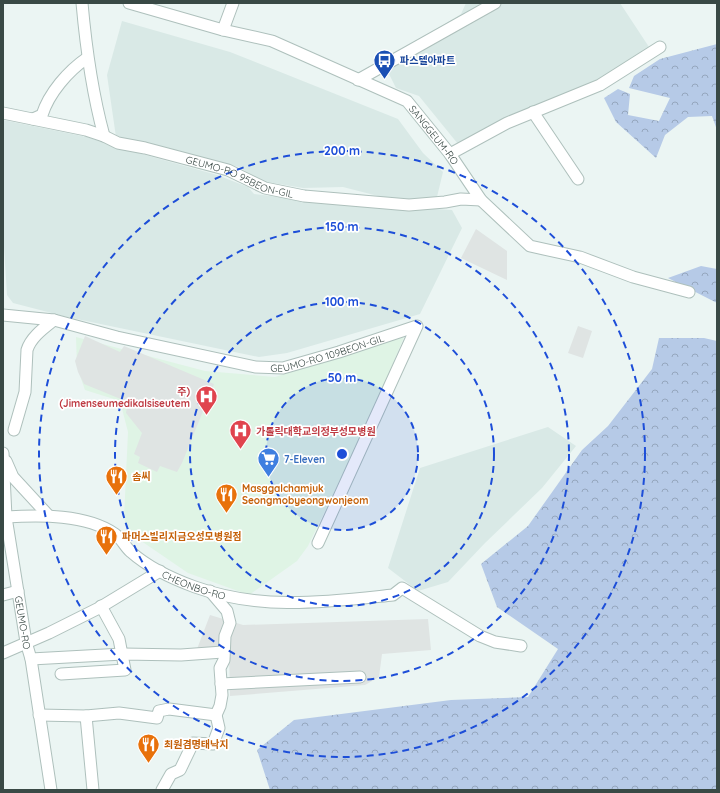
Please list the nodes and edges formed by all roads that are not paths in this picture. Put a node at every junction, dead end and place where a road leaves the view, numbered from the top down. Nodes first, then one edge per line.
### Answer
1 (82, 3) edge
2 (129, 3) edge
3 (233, 3) edge
4 (494, 3) edge
5 (223, 30) junction
6 (660, 47) dead end
7 (87, 58) junction
8 (358, 80) junction
9 (533, 112) junction
10 (3, 113) edge
11 (33, 119) junction
12 (104, 136) junction
13 (450, 154) junction
14 (578, 179) dead end
15 (481, 200) junction
16 (689, 292) dead end
17 (3, 314) edge
18 (54, 320) junction
19 (14, 430) dead end
20 (3, 454) edge
21 (3, 469) edge
22 (48, 515) junction
23 (6, 517) junction
24 (318, 542) dead end
25 (160, 571) junction
26 (18, 591) junction
27 (210, 591) junction
28 (3, 595) edge
29 (100, 606) junction
30 (26, 642) junction
31 (521, 646) dead end
32 (223, 652) junction
33 (3, 653) edge
34 (123, 654) junction
35 (31, 659) junction
36 (61, 674) dead end
37 (360, 677) dead end
38 (222, 684) junction
39 (216, 714) junction
40 (39, 715) junction
41 (86, 716) junction
42 (51, 790) edge
43 (93, 790) edge
44 (162, 790) edge

1 - 7 street
2 - 5 street, SANGGEUM-RO
3 - 5 street
4 - 8 street
5 - 8 street, SANGGEUM-RO
6 - 9 street
7 - 11 street
7 - 12 street
8 - 13 street, SANGGEUM-RO
9 - 13 street
9 - 14 street
10 - 11 street, GEUMO-RO 95BEON-GIL
11 - 12 street, GEUMO-RO 95BEON-GIL
12 - 15 street, GEUMO-RO 95BEON-GIL
13 - 15 street, SANGGEUM-RO
15 - 16 street, SANGGEUM-RO
17 - 18 street, GEUMO-RO 109BEON-GIL
18 - 19 street
18 - 24 street, GEUMO-RO 109BEON-GIL
20 - 21 street, GEUMO-RO
20 - 22 street
21 - 23 street, GEUMO-RO
22 - 23 street
22 - 25 street
23 - 26 street, GEUMO-RO
25 - 27 street, CHEONBO-RO
25 - 29 street, CHEONBO-RO
26 - 28 street
26 - 30 street, GEUMO-RO
27 - 31 street, CHEONBO-RO
27 - 32 street
29 - 30 street, CHEONBO-RO
29 - 34 street
30 - 33 street, CHEONBO-RO
30 - 35 street, GEUMO-RO
32 - 34 street
32 - 38 street
34 - 35 street
34 - 36 street
35 - 40 street, GEUMO-RO
37 - 38 street
38 - 39 street
39 - 41 street
39 - 44 street
40 - 41 street
40 - 42 street, GEUMO-RO
41 - 43 street

